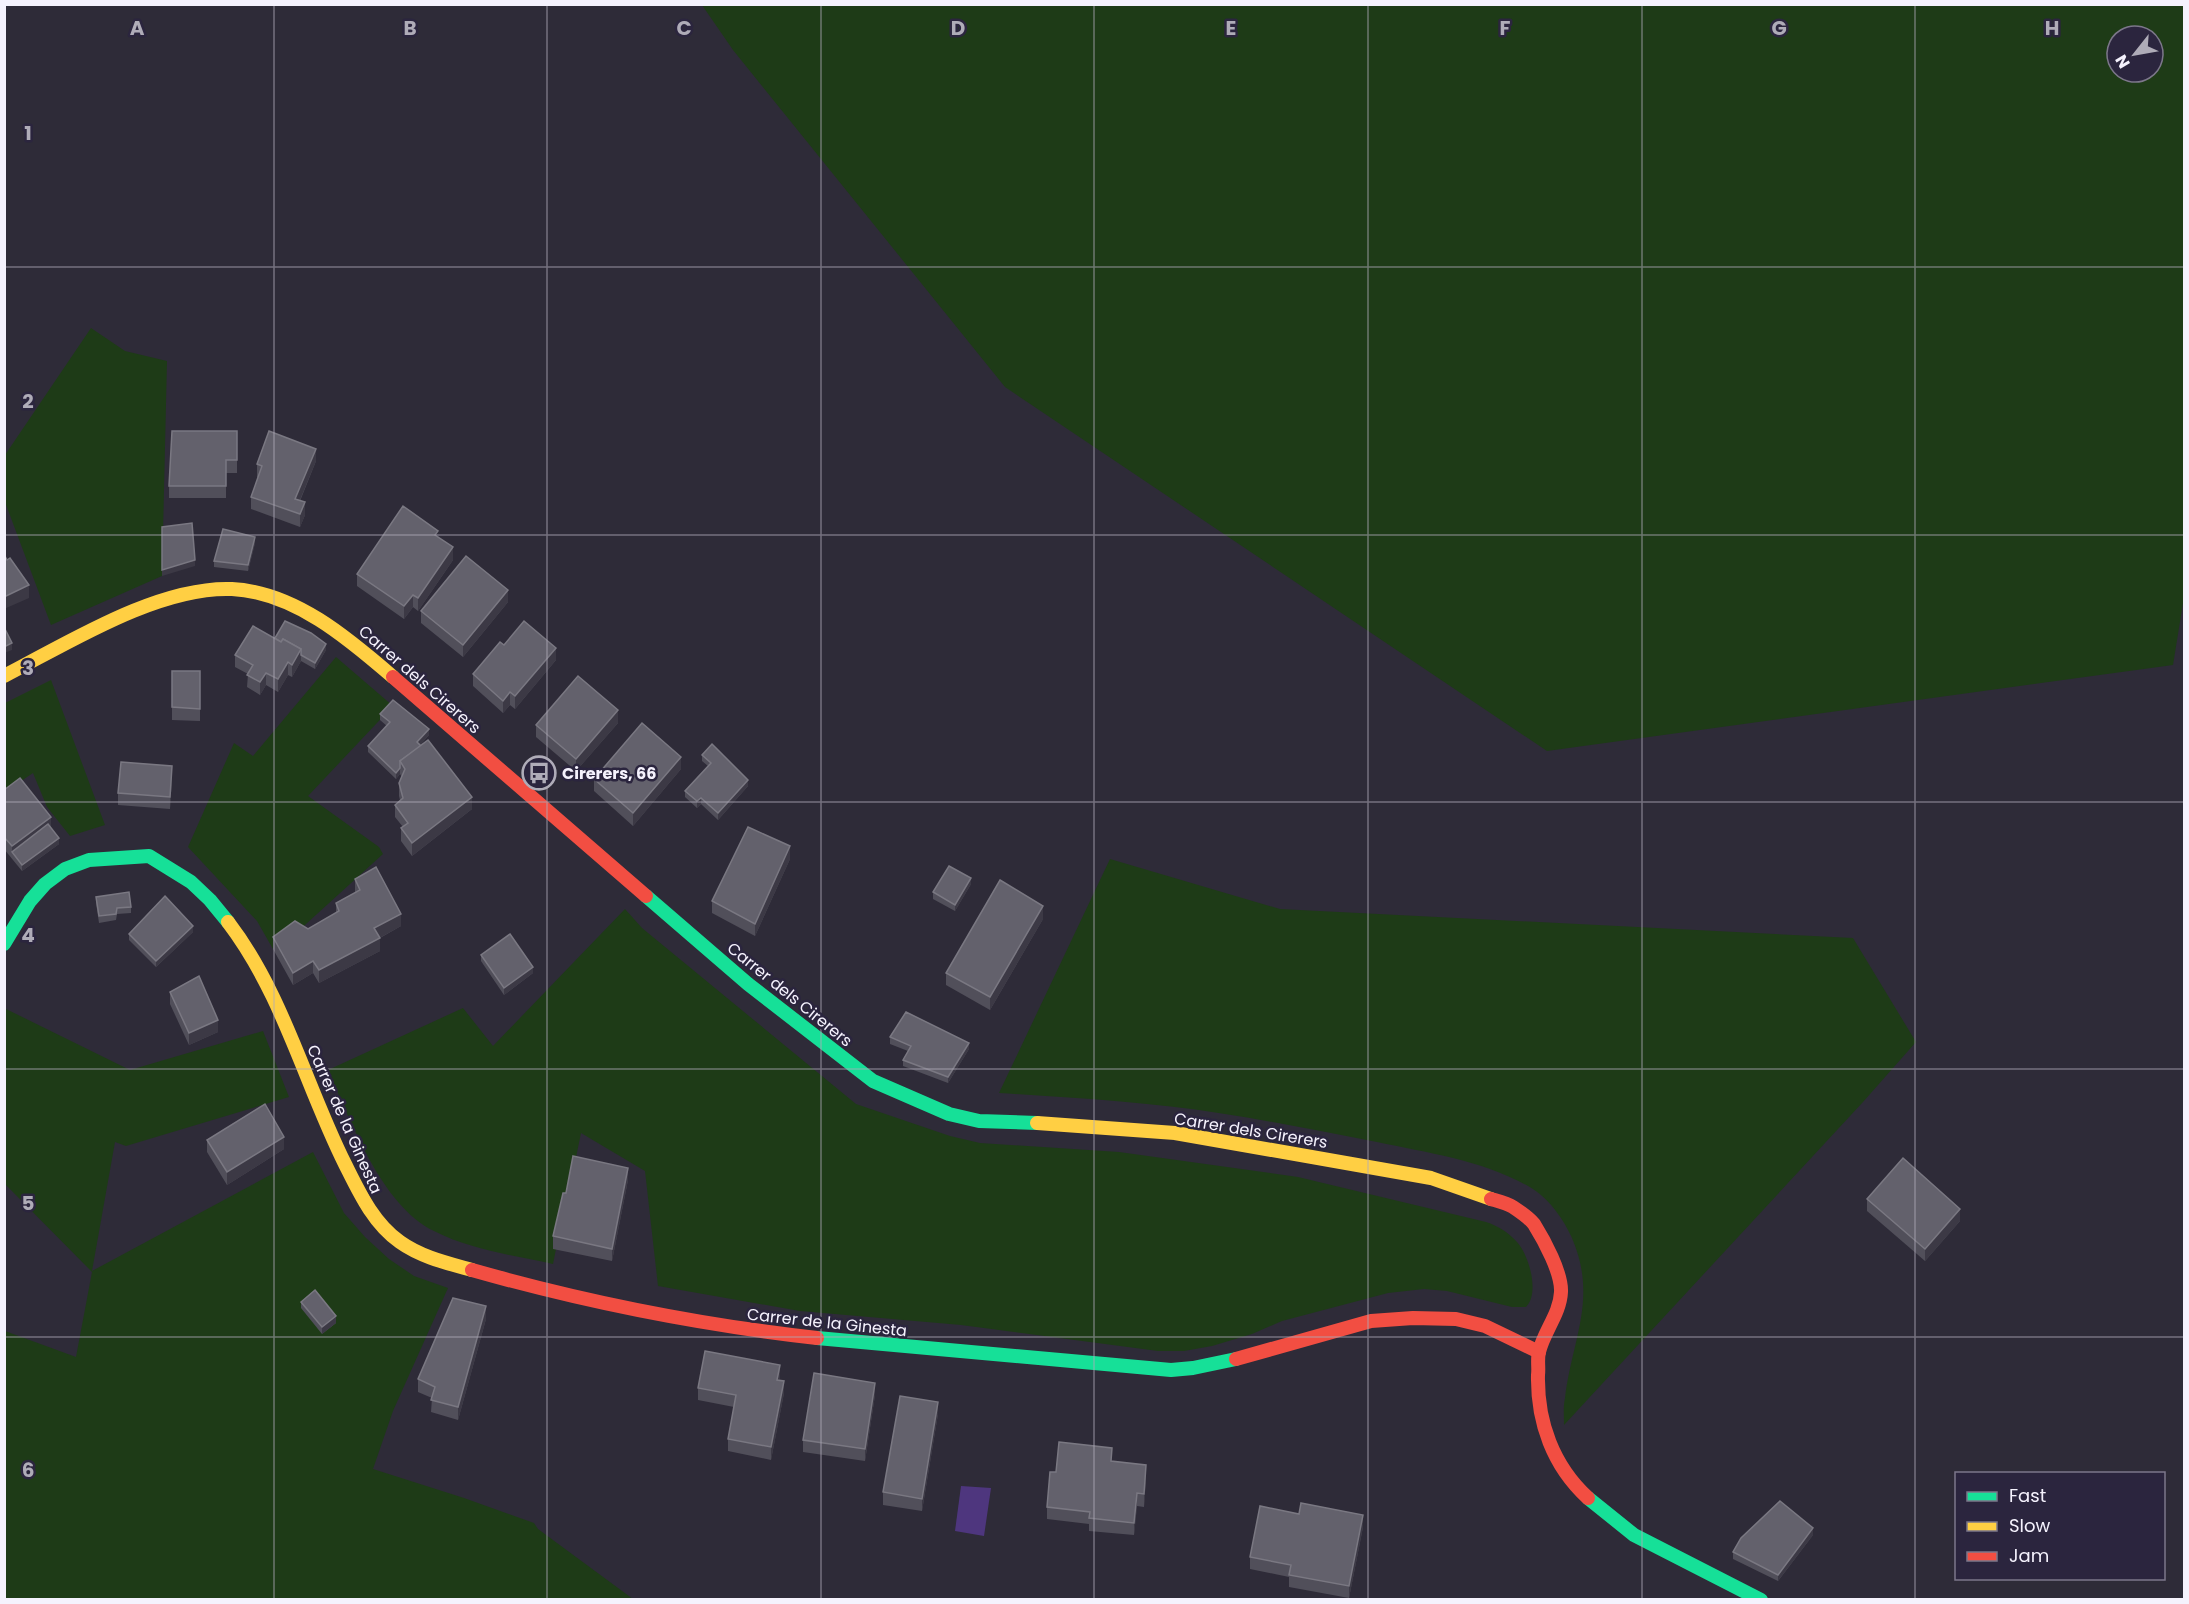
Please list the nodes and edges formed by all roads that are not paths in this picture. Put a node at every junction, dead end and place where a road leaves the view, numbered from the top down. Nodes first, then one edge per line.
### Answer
1 (4, 676) edge
2 (4, 944) edge
3 (1539, 1352) junction
4 (1761, 1599) edge

1 - 3 street, Carrer dels Cirerers
2 - 3 street, Carrer de la Ginesta
3 - 4 street

